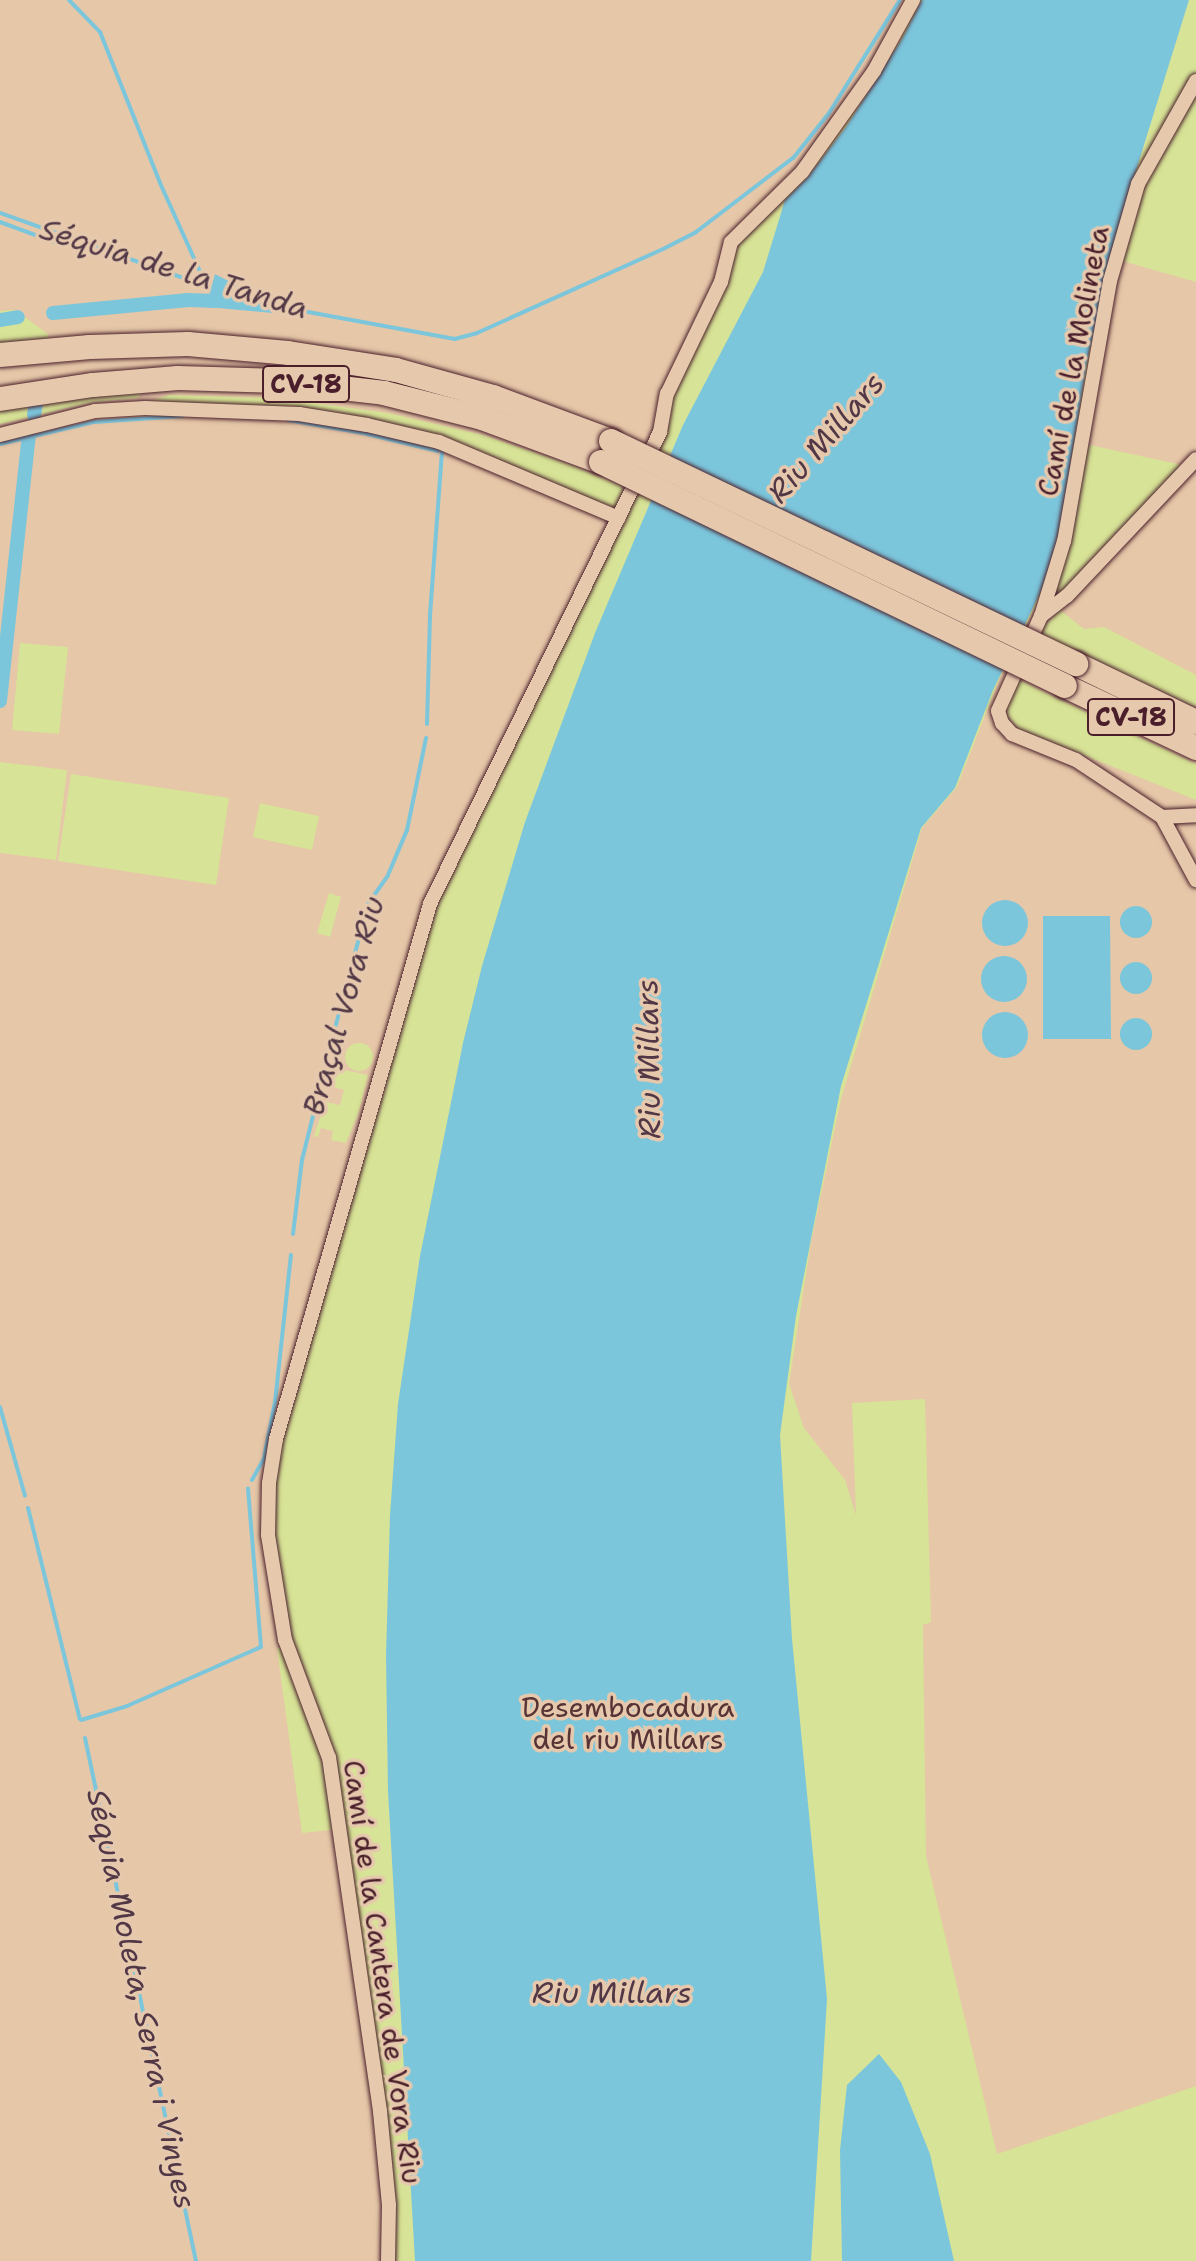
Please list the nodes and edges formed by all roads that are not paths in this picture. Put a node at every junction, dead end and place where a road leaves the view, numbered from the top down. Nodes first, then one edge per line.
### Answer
1 (913, 0) edge
2 (1196, 81) edge
3 (0, 355) edge
4 (0, 399) edge
5 (0, 435) edge
6 (606, 452) junction
7 (1196, 459) edge
8 (619, 518) junction
9 (1041, 616) junction
10 (1070, 675) junction
11 (1196, 722) edge
12 (1196, 748) edge
13 (1196, 815) edge
14 (1162, 817) junction
15 (1196, 880) edge
16 (388, 2261) edge

1 - 8 street, Camí de la Cantera de Vora Riu
2 - 9 street, Camí de la Molineta
3 - 6 main road, CV-18
4 - 6 main road, CV-18
5 - 8 street
6 - 10 main road, CV-18, bridge
7 - 9 street
8 - 16 street, Camí de la Cantera de Vora Riu
9 - 14 street, Camí de la Molineta
10 - 11 main road, CV-18
10 - 12 main road, CV-18
13 - 14 street
14 - 15 street

